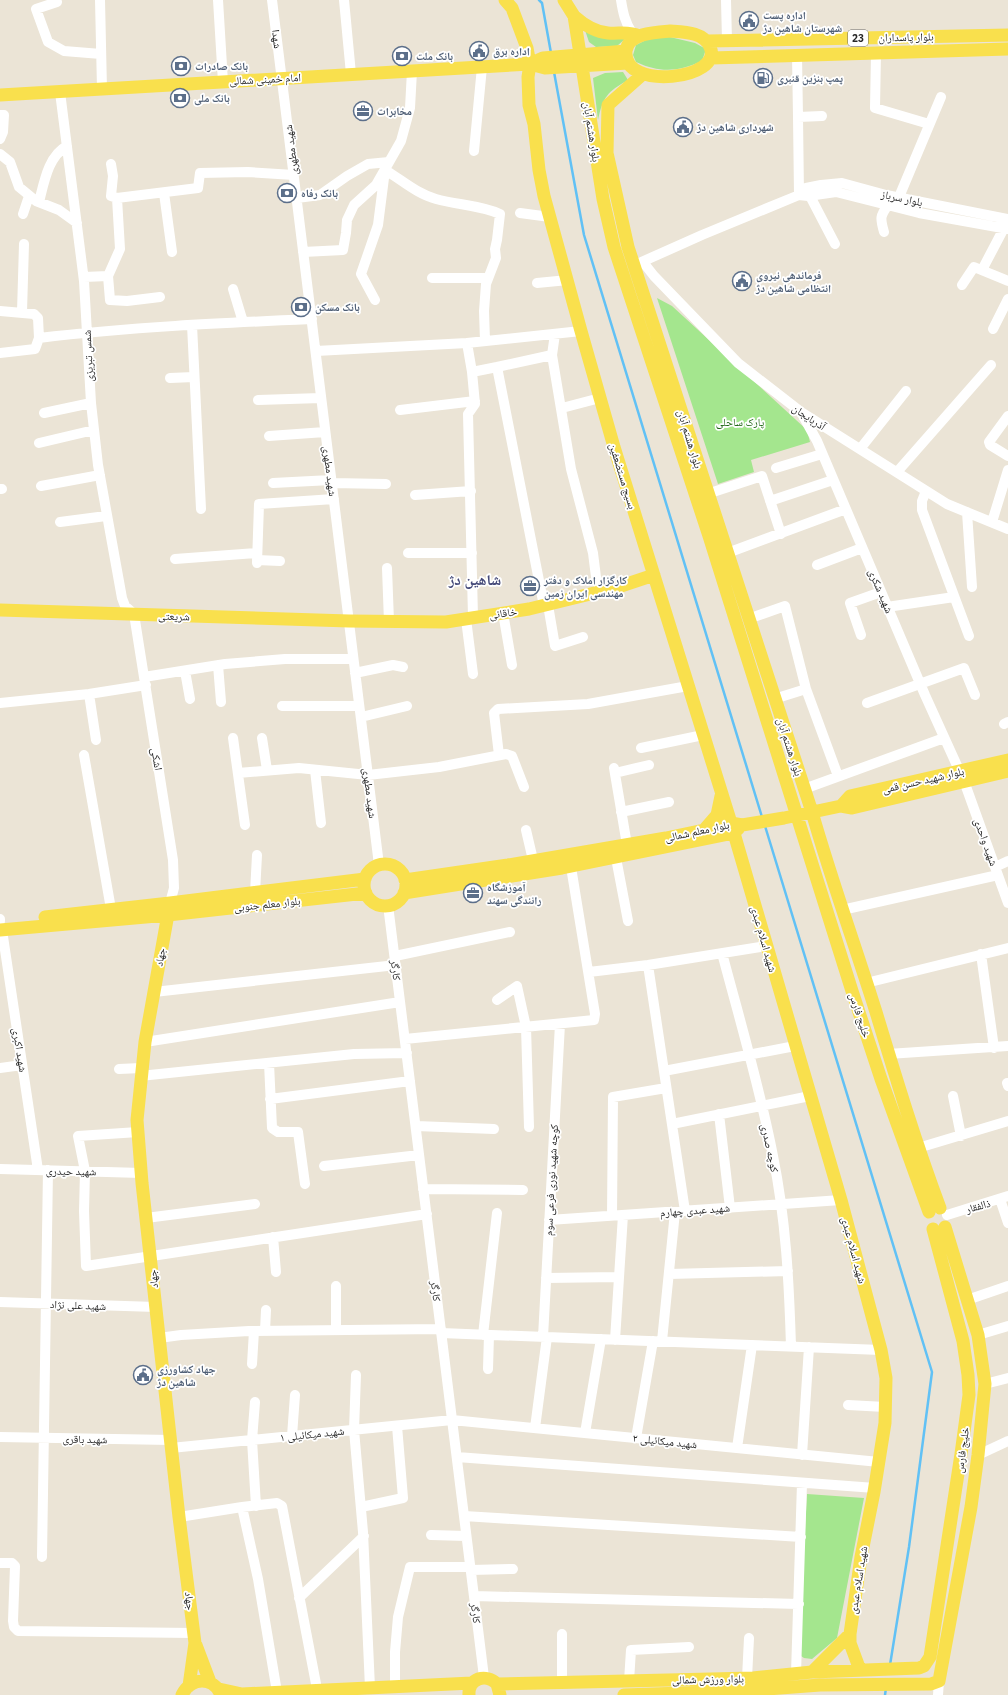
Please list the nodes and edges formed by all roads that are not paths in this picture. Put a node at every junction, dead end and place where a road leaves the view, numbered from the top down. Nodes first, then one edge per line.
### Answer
1 (51, 0) edge
2 (100, 0) edge
3 (218, 0) edge
4 (272, 0) edge
5 (344, 0) edge
6 (505, 0) edge
7 (564, 0) edge
8 (621, 0) edge
9 (726, 0) edge
10 (574, 16) junction
11 (635, 34) junction
12 (1008, 35) edge
13 (708, 41) junction
14 (727, 41) junction
15 (1008, 49) edge
16 (876, 52) junction
17 (101, 54) junction
18 (798, 55) junction
19 (627, 57) junction
20 (711, 58) junction
21 (576, 61) junction
22 (540, 64) junction
23 (482, 67) junction
24 (412, 71) junction
25 (351, 74) junction
26 (643, 74) junction
27 (282, 78) junction
28 (223, 82) junction
29 (102, 89) junction
30 (60, 92) junction
31 (0, 95) edge
32 (941, 97) dead end
33 (0, 115) edge
34 (798, 116) junction
35 (822, 116) dead end
36 (930, 124) junction
37 (0, 139) edge
38 (67, 146) junction
39 (474, 151) dead end
40 (0, 154) edge
41 (111, 164) dead end
42 (387, 166) junction
43 (294, 175) junction
44 (164, 193) junction
45 (799, 195) junction
46 (29, 196) junction
47 (810, 196) junction
48 (898, 197) junction
49 (117, 198) junction
50 (297, 198) junction
51 (39, 202) junction
52 (888, 205) junction
53 (520, 213) dead end
54 (23, 214) dead end
55 (550, 217) junction
56 (77, 223) junction
57 (1007, 225) edge
58 (884, 232) dead end
59 (24, 244) dead end
60 (835, 244) dead end
61 (172, 252) dead end
62 (303, 252) junction
63 (633, 265) junction
64 (982, 270) junction
65 (108, 276) junction
66 (84, 277) junction
67 (432, 278) dead end
68 (488, 278) junction
69 (568, 280) junction
70 (1008, 281) edge
71 (537, 284) dead end
72 (962, 285) dead end
73 (233, 290) dead end
74 (160, 297) dead end
75 (1008, 299) edge
76 (375, 300) dead end
77 (0, 311) edge
78 (22, 312) junction
79 (312, 319) junction
80 (243, 322) junction
81 (192, 325) junction
82 (993, 329) dead end
83 (581, 331) junction
84 (87, 332) junction
85 (555, 334) junction
86 (39, 338) junction
87 (485, 341) junction
88 (467, 343) junction
89 (316, 351) junction
90 (0, 353) edge
91 (552, 354) junction
92 (991, 365) dead end
93 (498, 367) junction
94 (472, 372) junction
95 (194, 377) junction
96 (170, 378) dead end
97 (906, 391) dead end
98 (321, 398) junction
99 (600, 398) junction
100 (258, 400) dead end
101 (475, 401) junction
102 (91, 403) junction
103 (562, 408) junction
104 (400, 410) dead end
105 (801, 412) junction
106 (44, 413) dead end
107 (1008, 416) edge
108 (679, 424) junction
109 (94, 430) junction
110 (325, 432) junction
111 (269, 436) dead end
112 (39, 443) dead end
113 (860, 449) junction
114 (822, 454) junction
115 (1008, 456) edge
116 (776, 468) dead end
117 (1008, 470) edge
118 (897, 472) junction
119 (100, 475) junction
120 (833, 480) junction
121 (332, 482) junction
122 (273, 483) dead end
123 (386, 484) dead end
124 (41, 486) dead end
125 (926, 491) junction
126 (471, 493) junction
127 (707, 494) junction
128 (415, 495) dead end
129 (334, 499) junction
130 (770, 501) junction
131 (201, 509) dead end
132 (846, 510) junction
133 (967, 512) junction
134 (106, 516) junction
135 (60, 522) dead end
136 (992, 522) junction
137 (1008, 529) edge
138 (781, 534) junction
139 (862, 548) junction
140 (408, 553) dead end
141 (472, 553) junction
142 (721, 555) junction
143 (175, 559) dead end
144 (257, 559) junction
145 (280, 561) dead end
146 (817, 566) dead end
147 (387, 568) dead end
148 (654, 575) junction
149 (972, 587) dead end
150 (600, 591) junction
151 (881, 592) junction
152 (954, 597) junction
153 (546, 605) junction
154 (887, 607) junction
155 (0, 610) edge
156 (503, 613) junction
157 (134, 614) junction
158 (470, 618) junction
159 (748, 620) junction
160 (349, 621) junction
161 (389, 622) junction
162 (861, 635) dead end
163 (969, 636) dead end
164 (583, 637) dead end
165 (353, 659) junction
166 (218, 665) junction
167 (512, 665) dead end
168 (403, 667) dead end
169 (185, 671) junction
170 (355, 673) junction
171 (473, 674) dead end
172 (145, 681) junction
173 (921, 684) junction
174 (688, 686) junction
175 (806, 689) junction
176 (89, 694) junction
177 (975, 695) dead end
178 (774, 698) junction
179 (190, 699) dead end
180 (221, 702) dead end
181 (867, 703) dead end
182 (0, 704) edge
183 (282, 706) dead end
184 (359, 706) junction
185 (408, 706) dead end
186 (360, 717) junction
187 (703, 735) junction
188 (233, 738) dead end
189 (262, 738) dead end
190 (944, 738) junction
191 (96, 740) dead end
192 (641, 748) dead end
193 (84, 755) dead end
194 (499, 755) junction
195 (1008, 760) edge
196 (649, 765) dead end
197 (267, 770) junction
198 (314, 770) junction
199 (1008, 771) edge
200 (238, 773) junction
201 (368, 775) junction
202 (838, 776) junction
203 (961, 776) junction
204 (524, 787) dead end
205 (804, 789) junction
206 (721, 796) junction
207 (669, 802) dead end
208 (622, 812) junction
209 (812, 812) junction
210 (791, 817) junction
211 (321, 823) dead end
212 (245, 825) dead end
213 (739, 826) junction
214 (526, 830) dead end
215 (704, 830) junction
216 (636, 847) junction
217 (257, 855) dead end
218 (616, 858) junction
219 (533, 860) junction
220 (1008, 861) edge
221 (379, 865) junction
222 (571, 867) junction
223 (996, 871) junction
224 (365, 879) junction
225 (405, 880) junction
226 (255, 893) junction
227 (366, 893) junction
228 (404, 893) junction
229 (1008, 903) edge
230 (388, 905) junction
231 (111, 909) junction
232 (169, 909) junction
233 (842, 910) junction
234 (628, 921) dead end
235 (0, 925) edge
236 (510, 932) dead end
237 (766, 946) junction
238 (1008, 948) edge
239 (722, 953) junction
240 (982, 954) junction
241 (395, 960) junction
242 (648, 965) junction
243 (589, 972) junction
244 (866, 983) junction
245 (154, 992) junction
246 (497, 1000) dead end
247 (400, 1002) junction
248 (560, 1024) junction
249 (526, 1027) junction
250 (405, 1039) junction
251 (145, 1042) junction
252 (795, 1046) junction
253 (1008, 1046) edge
254 (994, 1048) junction
255 (407, 1053) junction
256 (888, 1054) junction
257 (749, 1055) junction
258 (269, 1063) junction
259 (22, 1065) junction
260 (0, 1068) edge
261 (120, 1069) dead end
262 (664, 1071) junction
263 (141, 1072) junction
264 (410, 1082) junction
265 (666, 1088) junction
266 (810, 1096) junction
267 (953, 1096) dead end
268 (270, 1099) junction
269 (762, 1105) junction
270 (719, 1114) junction
271 (1008, 1121) edge
272 (672, 1124) junction
273 (416, 1126) junction
274 (529, 1127) dead end
275 (494, 1129) dead end
276 (138, 1132) junction
277 (961, 1136) junction
278 (918, 1148) junction
279 (419, 1155) junction
280 (324, 1166) dead end
281 (0, 1169) edge
282 (43, 1170) junction
283 (85, 1171) junction
284 (142, 1173) junction
285 (305, 1184) dead end
286 (424, 1189) junction
287 (523, 1190) dead end
288 (1004, 1197) edge
289 (841, 1200) junction
290 (255, 1204) dead end
291 (781, 1204) junction
292 (730, 1208) junction
293 (685, 1211) junction
294 (675, 1212) junction
295 (497, 1213) dead end
296 (427, 1214) junction
297 (623, 1215) junction
298 (612, 1216) junction
299 (146, 1218) junction
300 (939, 1218) junction
301 (549, 1220) junction
302 (1008, 1223) edge
303 (273, 1237) junction
304 (150, 1257) junction
305 (788, 1271) junction
306 (276, 1272) dead end
307 (669, 1274) junction
308 (619, 1277) junction
309 (546, 1278) junction
310 (336, 1286) dead end
311 (1008, 1286) edge
312 (968, 1300) junction
313 (0, 1302) edge
314 (46, 1304) junction
315 (156, 1308) junction
316 (266, 1310) dead end
317 (1008, 1326) edge
318 (336, 1330) junction
319 (254, 1331) junction
320 (265, 1331) junction
321 (441, 1331) junction
322 (486, 1335) junction
323 (978, 1335) junction
324 (545, 1337) junction
325 (160, 1338) junction
326 (601, 1339) junction
327 (615, 1340) junction
328 (658, 1341) junction
329 (752, 1345) junction
330 (791, 1346) junction
331 (809, 1347) junction
332 (881, 1350) junction
333 (252, 1364) dead end
334 (488, 1369) dead end
335 (356, 1375) dead end
336 (1008, 1378) edge
337 (985, 1384) junction
338 (295, 1394) dead end
339 (255, 1402) dead end
340 (848, 1405) dead end
341 (885, 1407) junction
342 (452, 1420) junction
343 (396, 1426) junction
344 (535, 1428) junction
345 (354, 1430) junction
346 (584, 1433) junction
347 (292, 1436) junction
348 (0, 1437) edge
349 (43, 1438) junction
350 (636, 1438) junction
351 (252, 1440) junction
352 (1008, 1441) edge
353 (171, 1444) junction
354 (737, 1448) junction
355 (802, 1454) junction
356 (978, 1455) junction
357 (457, 1457) junction
358 (879, 1462) junction
359 (802, 1483) junction
360 (875, 1488) junction
361 (256, 1506) junction
362 (242, 1507) junction
363 (361, 1507) junction
364 (464, 1516) junction
365 (179, 1517) junction
366 (431, 1535) dead end
367 (364, 1536) junction
368 (466, 1536) junction
369 (801, 1537) junction
370 (42, 1556) dead end
371 (0, 1563) edge
372 (470, 1569) junction
373 (513, 1569) dead end
374 (474, 1596) junction
375 (299, 1598) junction
376 (798, 1604) junction
377 (562, 1634) dead end
378 (850, 1634) junction
379 (195, 1638) junction
380 (749, 1638) dead end
381 (933, 1638) junction
382 (947, 1640) junction
383 (689, 1647) dead end
384 (919, 1668) joint
385 (861, 1670) junction
386 (812, 1672) junction
387 (796, 1674) junction
388 (744, 1678) junction
389 (630, 1681) junction
390 (562, 1682) junction
391 (939, 1682) junction
392 (475, 1685) edge
393 (395, 1686) junction
394 (370, 1688) junction
395 (217, 1689) edge
396 (316, 1689) junction
397 (499, 1689) edge
398 (796, 1691) edge
399 (278, 1692) junction
400 (184, 1693) edge
401 (741, 1693) edge
402 (624, 1695) edge
403 (938, 1695) edge

1 - 17 street
2 - 17 street
3 - 28 street
4 - 27 street, شهدا
5 - 25 street
6 - 22 main road, بسیج مستضعفین
7 - 10 main road
8 - 11 street
9 - 14 street
10 - 11 main road
10 - 21 main road, بلوار هشتم آبان
11 - 13 main road, 23
11 - 19 main road
12 - 14 main road, بلوار پاسداران / 23
13 - 14 main road, بلوار پاسداران / 23
13 - 20 main road
15 - 16 main road, بلوار پاسداران / 23
16 - 18 main road, بلوار پاسداران / 23
16 - 36 street
17 - 29 street
18 - 20 main road, بلوار پاسداران / 23
18 - 34 street
19 - 21 main road
19 - 26 main road
20 - 26 main road
21 - 22 main road, امام خمینی شمالی
21 - 63 main road, بلوار هشتم آبان
22 - 23 main road, امام خمینی شمالی
22 - 55 main road, بسیج مستضعفین
23 - 24 main road, امام خمینی شمالی
23 - 39 street
24 - 25 main road, امام خمینی شمالی
24 - 42 street
25 - 27 main road, امام خمینی شمالی
26 - 63 main road, بلوار هشتم آبان
27 - 28 main road, امام خمینی شمالی
27 - 43 street, شهید مطهری
28 - 29 main road, امام خمینی شمالی
29 - 30 main road, امام خمینی شمالی
30 - 31 main road, امام خمینی شمالی
30 - 38 street, شمس تبریزی
32 - 36 street
33 - 37 street
34 - 35 street
34 - 45 street
36 - 48 street
38 - 51 street
38 - 56 street, شمس تبریزی
40 - 46 street
41 - 49 street
42 - 50 street
42 - 62 street
42 - 68 street
42 - 76 street
43 - 44 street
43 - 50 street, شهید مطهری
44 - 49 street
44 - 61 street
45 - 47 street, بلوار سرباز
45 - 48 street, بلوار سرباز
45 - 63 street, بلوار سرباز
46 - 51 street
46 - 54 street
47 - 52 street, بلوار سرباز
47 - 60 street
48 - 57 street, بلوار سرباز
49 - 65 street
50 - 62 street, شهید مطهری
51 - 56 street
52 - 57 street, بلوار سرباز
52 - 58 street
53 - 55 street
55 - 69 main road, بسیج مستضعفین
56 - 66 street, شمس تبریزی
57 - 64 street
59 - 78 street
62 - 79 street, شهید مطهری
63 - 105 street, آذربایجان
63 - 108 main road, بلوار هشتم آبان
64 - 70 street
64 - 72 street
65 - 66 street
65 - 74 street
66 - 84 street, شمس تبریزی
67 - 68 street
68 - 87 street
69 - 71 street
69 - 83 main road, بسیج مستضعفین
73 - 80 street
75 - 82 street
77 - 78 street
78 - 86 street
79 - 80 street
79 - 89 street, شهید مطهری
80 - 81 street
81 - 84 street
81 - 95 street
83 - 85 street
83 - 99 main road, بسیج مستضعفین
84 - 86 street
84 - 102 street, شمس تبریزی
85 - 87 street
85 - 91 street
86 - 90 street
87 - 88 street
88 - 89 street
88 - 94 street
89 - 98 street, شهید مطهری
91 - 93 street
91 - 103 street
92 - 118 street
93 - 94 street
93 - 153 street
94 - 101 street
95 - 96 street
95 - 131 street
97 - 113 street
98 - 100 street
98 - 110 street, شهید مطهری
99 - 103 street
99 - 148 main road, بسیج مستضعفین
101 - 104 street
101 - 126 street
102 - 106 street
102 - 109 street, شمس تبریزی
103 - 150 street
105 - 113 street, آذربایجان
105 - 114 street, شهید شکری
107 - 115 street
108 - 127 main road, بلوار هشتم آبان
108 - 142 main road, بلوار هشتم آبان
109 - 112 street
109 - 119 street, شمس تبریزی
110 - 111 street
110 - 121 street, شهید مطهری
113 - 118 street, آذربایجان
114 - 116 street
114 - 120 street, شهید شکری
117 - 136 street
118 - 125 street, آذربایجان
119 - 124 street
119 - 134 street, شمس تبریزی
120 - 130 street
120 - 132 street, شهید شکری
121 - 122 street
121 - 123 street
121 - 129 street, شهید مطهری
125 - 133 street, آذربایجان
125 - 152 street
126 - 128 street
126 - 141 street
127 - 130 street
127 - 142 main road, بلوار هشتم آبان
129 - 144 street
129 - 160 street, شهید مطهری
130 - 138 street
132 - 138 street
132 - 139 street, شهید شکری
133 - 136 street, آذربایجان
133 - 149 street
134 - 135 street
134 - 157 street, شمس تبریزی
136 - 137 street, آذربایجان
138 - 142 street
139 - 146 street
139 - 151 street, شهید شکری
140 - 141 street
141 - 158 street
142 - 159 main road, بلوار هشتم آبان
142 - 210 main road, بلوار هشتم آبان
143 - 144 street
144 - 145 street
147 - 161 street
148 - 150 main road, خاقانی
148 - 174 main road, بسیج مستضعفین
150 - 153 main road, خاقانی
151 - 154 street, شهید شکری
151 - 162 street
152 - 154 street
152 - 163 street
153 - 156 main road, خاقانی
153 - 164 street
154 - 173 street, شهید شکری
155 - 157 main road, شریعتی
156 - 158 main road, خاقانی
156 - 167 street
157 - 160 main road, شریعتی
157 - 172 street, اشکی
158 - 161 main road, خاقانی
158 - 171 street
159 - 175 street
159 - 178 main road, بلوار هشتم آبان
160 - 161 main road, خاقانی
160 - 165 street, شهید مطهری
165 - 166 street
165 - 170 street, شهید مطهری
166 - 169 street
166 - 180 street
168 - 170 street
169 - 172 street
169 - 179 street
170 - 184 street, شهید مطهری
172 - 176 street
172 - 232 street, اشکی
173 - 177 street
173 - 181 street
173 - 190 street, شهید شکری
174 - 187 main road, بسیج مستضعفین
174 - 194 street
175 - 178 street
175 - 202 street
176 - 182 street
176 - 191 street
178 - 205 main road, بلوار هشتم آبان
183 - 184 street
184 - 186 street, شهید مطهری
185 - 186 street
186 - 201 street, شهید مطهری
187 - 192 street
187 - 206 main road, بسیج مستضعفین
188 - 200 street
189 - 197 street
190 - 202 street
190 - 203 street, شهید شکری
193 - 231 street
194 - 201 street
194 - 204 street
195 - 203 main road, بلوار شهید حسن قمی
196 - 208 street
197 - 198 street
197 - 200 street
198 - 201 street
198 - 211 street
199 - 203 main road, بلوار شهید حسن قمی
200 - 212 street
201 - 221 street, شهید مطهری
202 - 205 street
203 - 209 main road, بلوار شهید حسن قمی
203 - 223 street, شهید واحدی
205 - 209 main road, بلوار هشتم آبان
206 - 213 main road, بسیج مستضعفین
206 - 215 main road
207 - 208 street
208 - 216 street
209 - 210 main road, بلوار شهید حسن قمی
209 - 233 main road, خلیج فارس
210 - 213 main road, بلوار شهید حسن قمی
210 - 300 main road, خلیج فارس
213 - 215 main road, بلوار معلم شمالی
213 - 216 main road, بلوار معلم شمالی
213 - 237 main road, شهید اسلام عبدی
214 - 219 street
215 - 216 main road, بلوار معلم شمالی
216 - 218 main road, بلوار معلم شمالی
216 - 219 main road, بلوار معلم شمالی
217 - 226 street
218 - 222 main road, بلوار معلم شمالی
218 - 234 street
219 - 225 main road, بلوار معلم شمالی
220 - 223 street
221 - 224 main road
221 - 225 main road
222 - 228 main road, بلوار معلم شمالی
222 - 243 street
223 - 229 street, شهید واحدی
223 - 233 street
224 - 226 main road, بلوار معلم جنوبی
224 - 227 main road
225 - 228 main road
226 - 232 main road, بلوار معلم جنوبی
227 - 230 main road
227 - 232 main road, بلوار معلم جنوبی
228 - 230 main road
230 - 241 street, کارگر
231 - 232 main road, بلوار معلم جنوبی
231 - 235 main road, بلوار معلم جنوبی
232 - 235 main road, بلوار معلم جنوبی
232 - 245 main road, جهاد
233 - 244 main road, خلیج فارس
235 - 259 street, شهید اکبری
236 - 241 street
237 - 239 street
237 - 252 main road, شهید اسلام عبدی
238 - 240 street
239 - 242 street
239 - 257 street, کوچه صدری
240 - 244 street
240 - 254 street
241 - 245 street
241 - 247 street, کارگر
242 - 243 street
242 - 262 street
243 - 248 street
244 - 256 main road, خلیج فارس
245 - 251 main road, جهاد
246 - 249 street
247 - 250 street, کارگر
247 - 251 street
248 - 249 street
248 - 301 street, کوچه شهید نوری فرعی سوم
249 - 250 street
249 - 274 street
250 - 255 street, کارگر
251 - 263 main road, جهاد
252 - 257 street
252 - 266 main road, شهید اسلام عبدی
253 - 254 street
254 - 256 street
255 - 258 street
255 - 264 street, کارگر
256 - 278 main road, خلیج فارس
257 - 262 street
257 - 269 street, کوچه صدری
258 - 263 street
258 - 268 street
259 - 260 street
259 - 282 street, شهید اکبری
261 - 263 street
262 - 265 street
263 - 276 main road, جهاد
264 - 268 street
264 - 273 street, کارگر
265 - 272 street
265 - 298 street
266 - 269 street
266 - 289 main road, شهید اسلام عبدی
267 - 277 street
268 - 285 street
269 - 270 street
269 - 291 street, کوچه صدری
270 - 272 street
270 - 292 street
271 - 277 street
272 - 293 street
273 - 275 street
273 - 279 street, کارگر
276 - 283 street
276 - 284 main road, جهاد
277 - 278 street
278 - 300 main road, خلیج فارس
279 - 280 street
279 - 286 street, کارگر
281 - 282 street, شهید حیدری
282 - 283 street, شهید حیدری
282 - 314 street, شهید اکبری
283 - 284 street, شهید حیدری
283 - 304 street
284 - 299 main road, جهاد
286 - 287 street
286 - 296 street, کارگر
288 - 300 street, ذالفقار
288 - 302 street
289 - 291 street, شهید عبدی چهارم
289 - 332 main road, شهید اسلام عبدی
290 - 299 street
291 - 292 street, شهید عبدی چهارم
291 - 305 street, کوچه صدری
292 - 293 street, شهید عبدی چهارم
293 - 294 street, شهید عبدی چهارم
294 - 297 street, شهید عبدی چهارم
294 - 307 street
295 - 322 street
296 - 303 street
296 - 321 street, کارگر
297 - 298 street, شهید عبدی چهارم
297 - 308 street
298 - 301 street, شهید عبدی چهارم
299 - 304 main road, جهاد
300 - 312 main road
300 - 381 main road, خلیج فارس
301 - 309 street, کوچه شهید نوری فرعی سوم
303 - 304 street
303 - 306 street
304 - 315 main road, جهاد
305 - 307 street
305 - 330 street, کوچه صدری
307 - 328 street
308 - 309 street
308 - 327 street
309 - 324 street, کوچه شهید نوری فرعی سوم
310 - 318 street
311 - 312 street
312 - 323 main road
313 - 314 street, شهید علی نژاد
314 - 315 street, شهید علی نژاد
314 - 349 street, شهید اکبری
315 - 325 main road, جهاد
316 - 320 street
317 - 323 street
318 - 320 street
318 - 321 street
319 - 320 street
319 - 325 street
319 - 333 street
321 - 322 street
321 - 342 street, کارگر
322 - 324 street
322 - 334 street
323 - 337 main road
324 - 326 street
324 - 344 street, کوچه شهید نوری فرعی سوم
325 - 353 main road, جهاد
326 - 327 street
326 - 346 street
327 - 328 street
328 - 329 street
328 - 350 street
329 - 330 street
329 - 354 street
330 - 331 street
331 - 332 street
331 - 355 street
332 - 341 main road, شهید اسلام عبدی
335 - 345 street
336 - 337 street
337 - 356 main road
338 - 347 street
339 - 351 street
340 - 341 street
341 - 358 main road, شهید اسلام عبدی
342 - 343 street, شهید میکائیلی ۱
342 - 344 street, شهید میکائیلی ۲
342 - 357 street, کارگر
343 - 345 street, شهید میکائیلی ۱
343 - 363 street
344 - 346 street, شهید میکائیلی ۲
345 - 347 street, شهید میکائیلی ۱
345 - 363 street
346 - 350 street, شهید میکائیلی ۲
347 - 351 street, شهید میکائیلی ۱
348 - 349 street, شهید باقری
349 - 353 street, شهید باقری
349 - 370 street, شهید اکبری
350 - 354 street, شهید میکائیلی ۲
351 - 353 street, شهید میکائیلی ۱
351 - 361 street
352 - 356 street
353 - 365 main road, جهاد
354 - 355 street, شهید میکائیلی ۲
355 - 358 street, شهید میکائیلی ۲
356 - 382 main road
357 - 359 street
357 - 364 street, کارگر
358 - 360 main road, شهید اسلام عبدی
359 - 360 street
359 - 369 street
360 - 378 main road, شهید اسلام عبدی
361 - 362 street
361 - 375 street
362 - 365 street
362 - 399 street
363 - 367 street
364 - 368 street, کارگر
364 - 369 street
365 - 379 main road, جهاد
366 - 368 street
367 - 375 street
367 - 394 street
368 - 372 street, کارگر
369 - 376 street
371 - 379 street
372 - 373 street
372 - 374 street, کارگر
372 - 393 street
374 - 376 street
374 - 392 street, کارگر
375 - 396 street
376 - 387 street
377 - 390 street
378 - 385 main road, شهید اسلام عبدی
378 - 386 main road
379 - 395 main road, جهاد
379 - 400 main road, جهاد
380 - 388 street
381 - 382 main road
381 - 384 main road, خلیج فارس
382 - 391 main road
383 - 389 street
384 - 385 main road, بلوار ورزش شمالی
385 - 386 main road, بلوار ورزش شمالی
386 - 387 main road, بلوار ورزش شمالی
387 - 388 main road, بلوار ورزش شمالی
388 - 389 main road, بلوار ورزش شمالی
388 - 401 main road
389 - 390 main road, بلوار ورزش شمالی
390 - 397 main road, بلوار ورزش شمالی
391 - 398 main road, بلوار ورزش شمالی
391 - 403 street
392 - 393 main road
392 - 397 main road
393 - 394 main road
394 - 396 main road
395 - 399 main road
395 - 400 main road
396 - 399 main road
398 - 401 main road, بلوار ورزش شمالی
401 - 402 main road, بلوار ورزش شمالی

